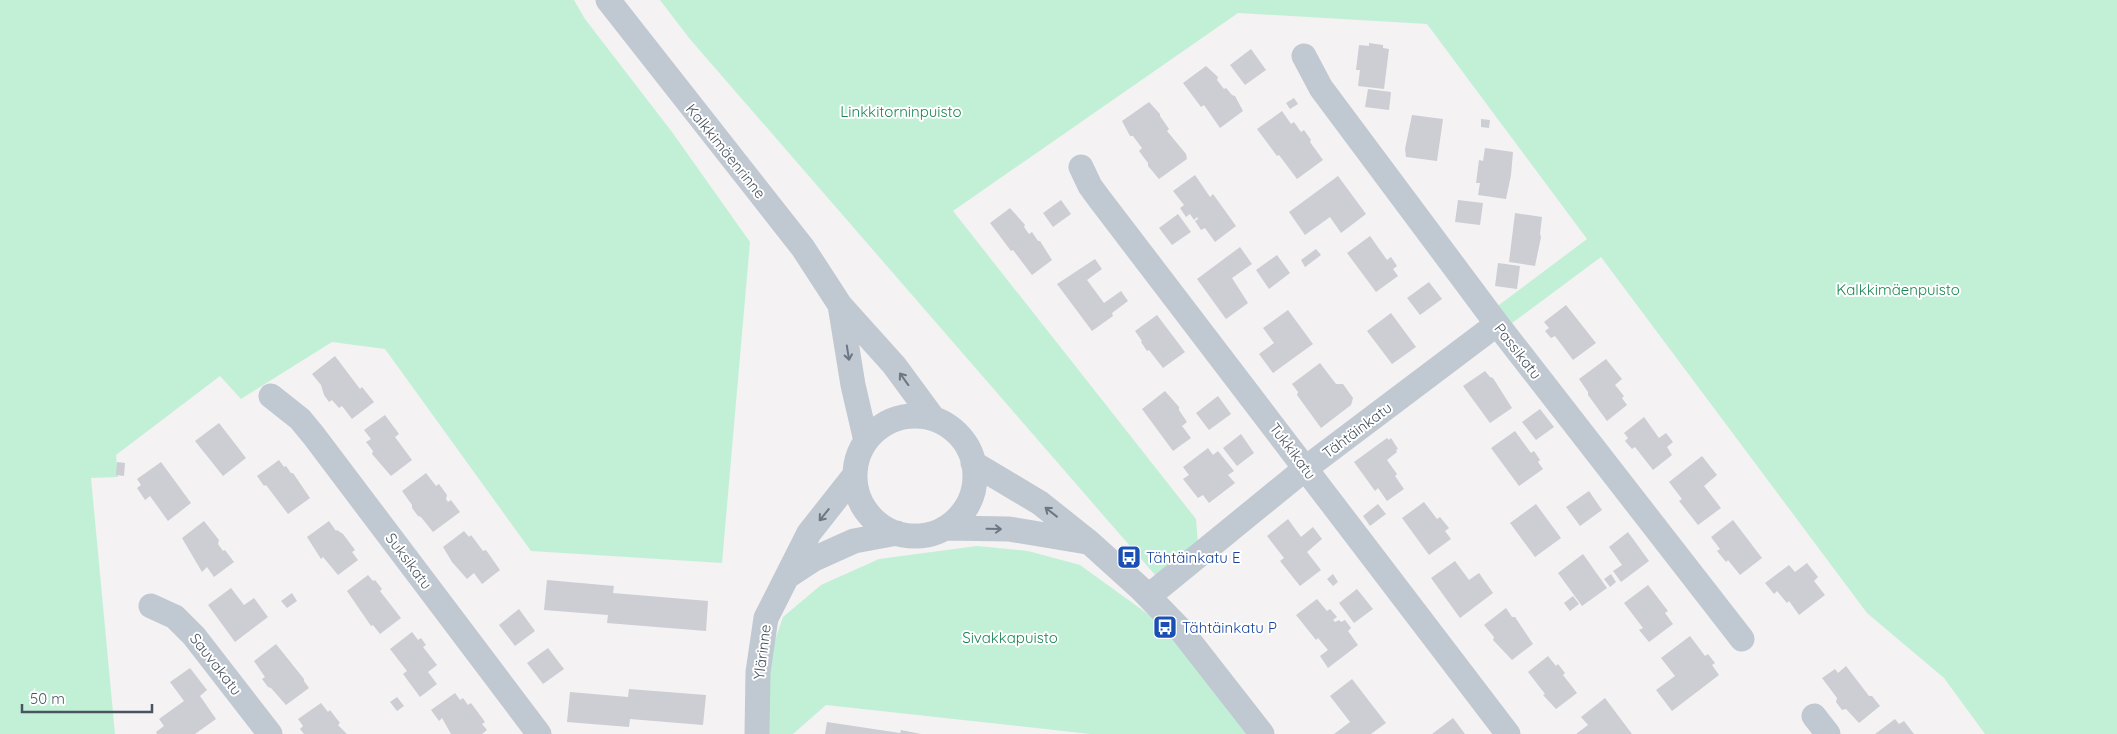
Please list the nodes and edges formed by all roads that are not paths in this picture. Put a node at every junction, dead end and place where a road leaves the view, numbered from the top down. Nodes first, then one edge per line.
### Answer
1 (608, 0) edge
2 (1304, 56) dead end
3 (1081, 167) dead end
4 (840, 304) junction
5 (1497, 324) junction
6 (271, 396) dead end
7 (933, 418) junction
8 (866, 441) junction
9 (973, 463) junction
10 (1306, 468) junction
11 (854, 476) junction
12 (945, 528) junction
13 (896, 533) junction
14 (1089, 542) junction
15 (788, 576) junction
16 (1149, 596) junction
17 (151, 606) dead end
18 (1742, 639) dead end
19 (270, 734) edge
20 (539, 734) edge
21 (757, 734) edge
22 (1262, 734) edge
23 (1508, 734) edge

1 - 4 street, Kalkkimäenrinne
2 - 5 street, Passikatu
3 - 10 street, Tukkikatu
7 -> 4 street, Kalkkimäenrinne
4 -> 8 street, Kalkkimäenrinne
5 - 10 street, Tähtäinkatu
5 - 18 street, Passikatu
6 - 20 street, Suksikatu
7 - 8 street
7 - 9 street
8 - 11 street
9 - 12 street
14 -> 9 street
10 - 16 street, Tähtäinkatu
10 - 23 street, Tukkikatu
11 - 13 street
11 -> 15 street, Ylärinne
12 - 13 street
12 -> 14 street
13 - 15 street, Ylärinne
14 - 16 street
15 - 21 street, Ylärinne
16 - 22 street
17 - 19 street, Sauvakatu

